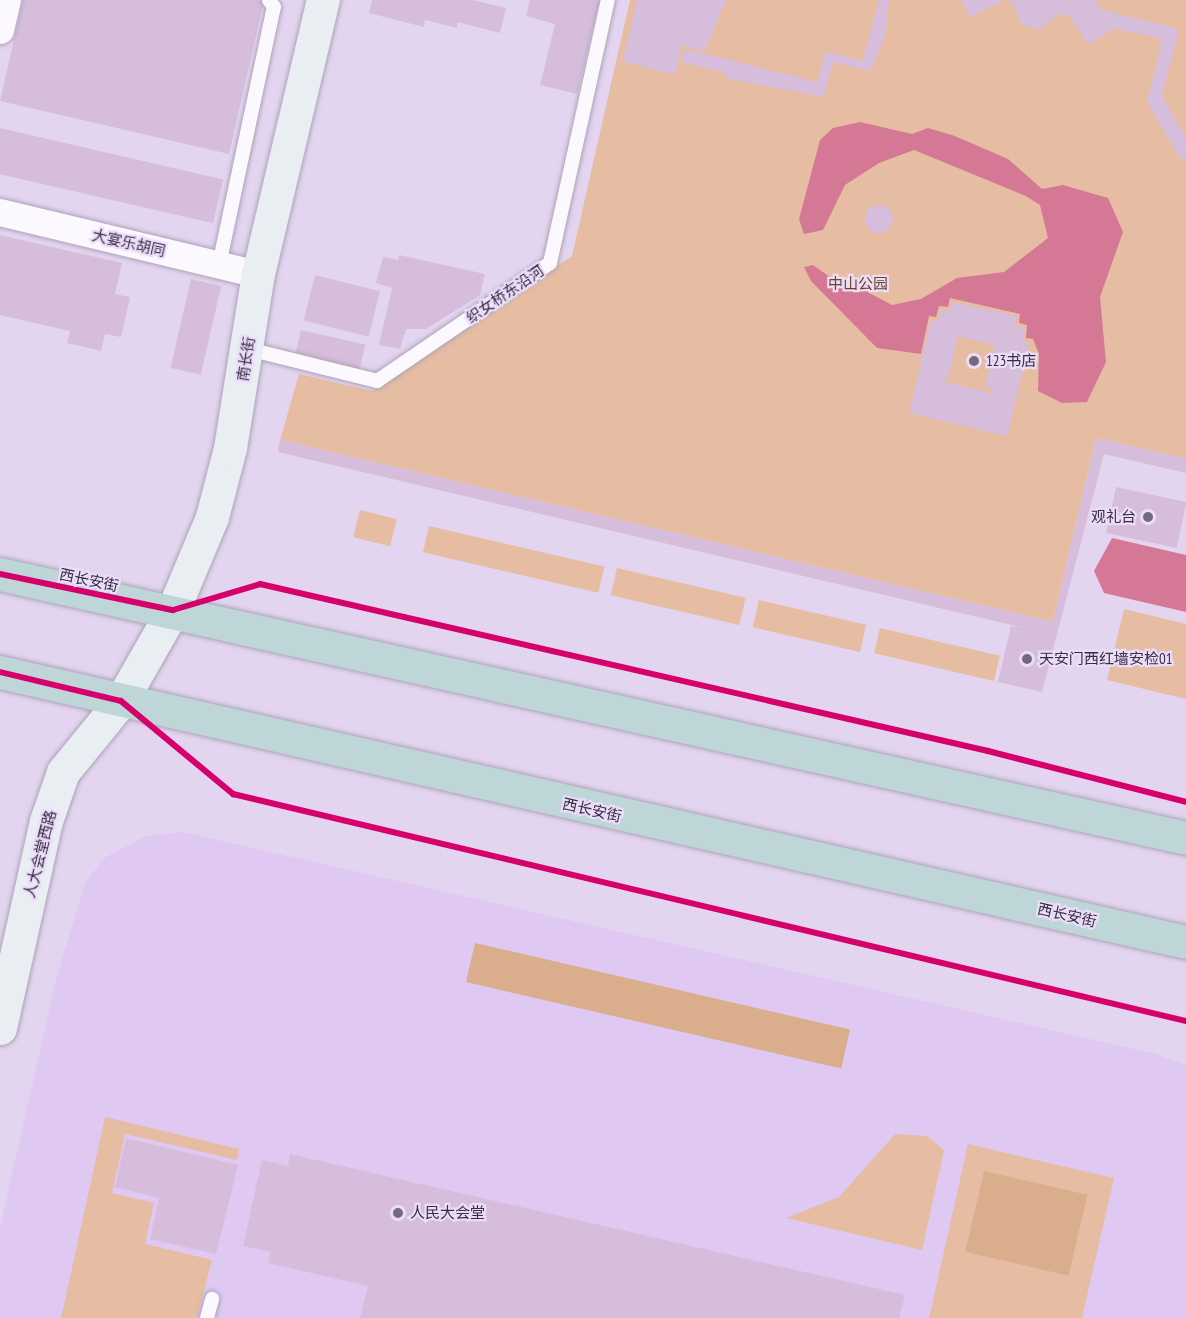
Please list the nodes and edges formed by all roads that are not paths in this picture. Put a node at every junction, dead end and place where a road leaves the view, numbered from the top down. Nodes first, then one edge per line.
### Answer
1 (7, 0) edge
2 (269, 0) edge
3 (323, 0) edge
4 (608, 0) edge
5 (0, 30) edge
6 (0, 212) edge
7 (219, 265) junction
8 (258, 274) junction
9 (248, 349) junction
10 (0, 574) edge
11 (173, 610) junction
12 (0, 672) edge
13 (121, 701) junction
14 (1186, 838) edge
15 (1186, 942) edge
16 (7, 965) edge
17 (0, 1028) edge
18 (212, 1299) dead end
19 (207, 1318) edge

1 - 5 street
2 - 7 lane
3 - 8 street, 南长街
4 - 9 lane, 织女桥东沿河
6 - 7 street, 大宴乐胡同
7 - 8 street, 大宴乐胡同
8 - 9 street, 南长街
9 - 11 street, 南长街
10 - 11 highway, 西长安街
11 - 13 street, 南长街
11 - 14 highway, 西长安街
12 - 13 highway, 西长安街
13 - 15 highway, 西长安街
13 - 16 street, 人大会堂西路
16 - 17 street, 人大会堂西路
18 - 19 lane

